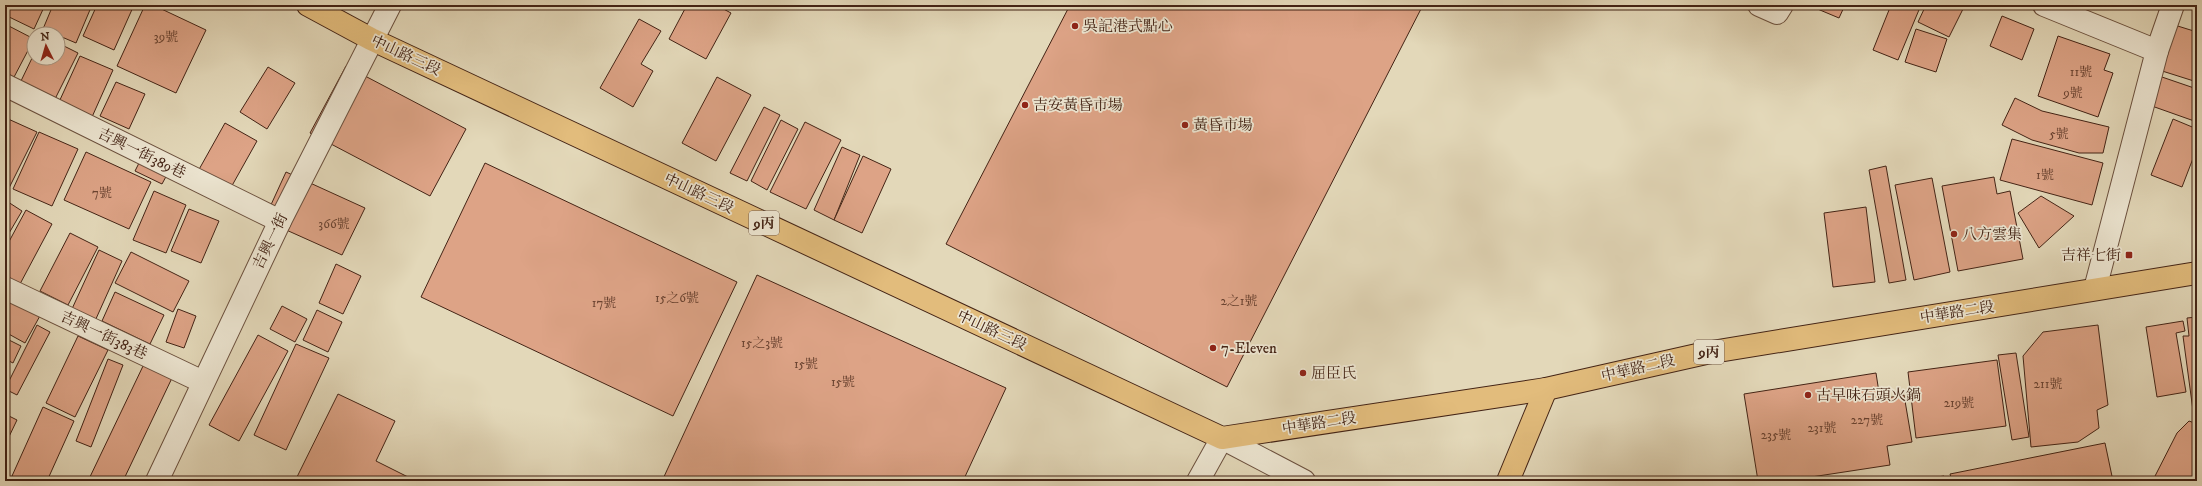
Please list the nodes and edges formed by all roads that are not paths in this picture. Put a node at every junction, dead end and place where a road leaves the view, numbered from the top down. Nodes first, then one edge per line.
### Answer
1 (308, 5) edge
2 (390, 5) edge
3 (2044, 5) edge
4 (2173, 5) edge
5 (371, 39) junction
6 (2157, 51) junction
7 (5, 85) edge
8 (280, 221) junction
9 (2197, 273) edge
10 (5, 288) edge
11 (2095, 289) junction
12 (203, 382) junction
13 (1546, 389) junction
14 (1222, 438) junction
15 (157, 481) edge
16 (1198, 481) edge
17 (1304, 481) edge
18 (1508, 481) edge

1 - 5 main road, 中山路三段 / 9丙
2 - 5 street, 吉興一街
3 - 6 street
4 - 6 street
5 - 8 street, 吉興一街
5 - 14 main road, 中山路三段 / 9丙
6 - 11 street
7 - 8 street, 吉興一街389巷
8 - 12 street, 吉興一街
9 - 11 main road, 中華路二段 / 9丙
10 - 12 street, 吉興一街383巷
11 - 13 main road, 中華路二段 / 9丙
12 - 15 street, 吉興一街
13 - 14 main road, 中華路二段 / 9丙
13 - 18 main road
14 - 16 street
14 - 17 street

